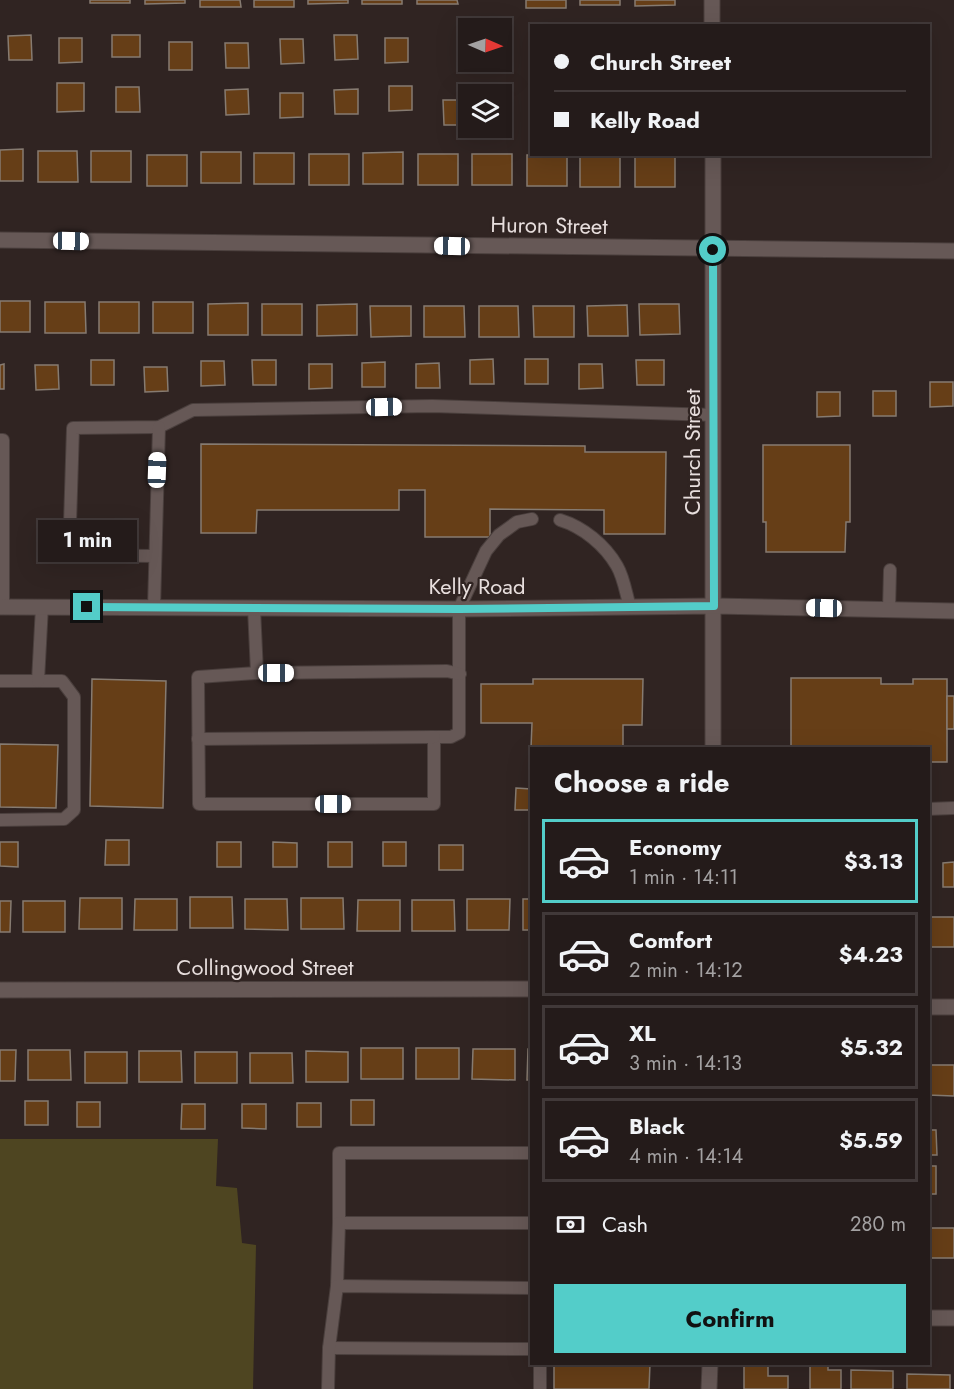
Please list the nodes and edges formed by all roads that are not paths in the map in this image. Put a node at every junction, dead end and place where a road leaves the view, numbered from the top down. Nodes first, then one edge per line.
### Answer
1 (712, 0) edge
2 (712, 24) edge
3 (713, 156) edge
4 (0, 240) edge
5 (713, 250) junction
6 (954, 251) edge
7 (714, 415) junction
8 (159, 428) junction
9 (0, 440) edge
10 (532, 519) dead end
11 (560, 520) dead end
12 (154, 556) junction
13 (890, 570) dead end
14 (42, 606) junction
15 (714, 606) junction
16 (2, 607) edge
17 (630, 607) junction
18 (154, 608) junction
19 (254, 608) junction
20 (459, 609) junction
21 (889, 610) junction
22 (954, 611) edge
23 (257, 673) junction
24 (460, 674) junction
25 (0, 681) edge
26 (39, 681) junction
27 (434, 737) junction
28 (198, 738) junction
29 (713, 747) edge
30 (954, 808) edge
31 (930, 809) edge
32 (0, 820) edge
33 (530, 989) edge
34 (0, 990) edge
35 (930, 1007) edge
36 (954, 1007) edge
37 (530, 1153) edge
38 (339, 1223) junction
39 (530, 1223) edge
40 (337, 1286) junction
41 (530, 1288) edge
42 (930, 1318) edge
43 (954, 1318) edge
44 (329, 1348) junction
45 (530, 1349) edge
46 (540, 1365) edge
47 (710, 1365) edge
48 (328, 1389) edge
49 (540, 1389) edge
50 (710, 1389) edge

1 - 2 street
3 - 5 street, Church Street
4 - 5 street, Huron Street
5 - 6 street, Huron Street
5 - 7 street, Church Street
7 - 8 lane
7 - 15 street, Church Street
8 - 12 lane
8 - 12 lane
9 - 16 lane
10 - 20 lane
11 - 17 lane
12 - 18 lane
13 - 21 lane
14 - 16 street, Kelly Road
14 - 18 street, Kelly Road
14 - 26 lane
15 - 17 street, Kelly Road
15 - 21 street, Kelly Road
15 - 29 street, Church Street
17 - 20 street, Kelly Road
18 - 19 street, Kelly Road
19 - 20 street, Kelly Road
19 - 23 lane
20 - 24 lane
21 - 22 street, Kelly Road
23 - 24 lane
23 - 28 lane
24 - 27 lane
25 - 26 lane
26 - 32 lane
27 - 28 lane
27 - 28 lane
30 - 31 lane
33 - 34 street, Collingwood Street
35 - 36 street
37 - 38 lane
38 - 39 lane
38 - 40 lane
40 - 41 lane
40 - 44 lane
42 - 43 street
44 - 45 lane
44 - 48 lane
46 - 49 lane
47 - 50 street

